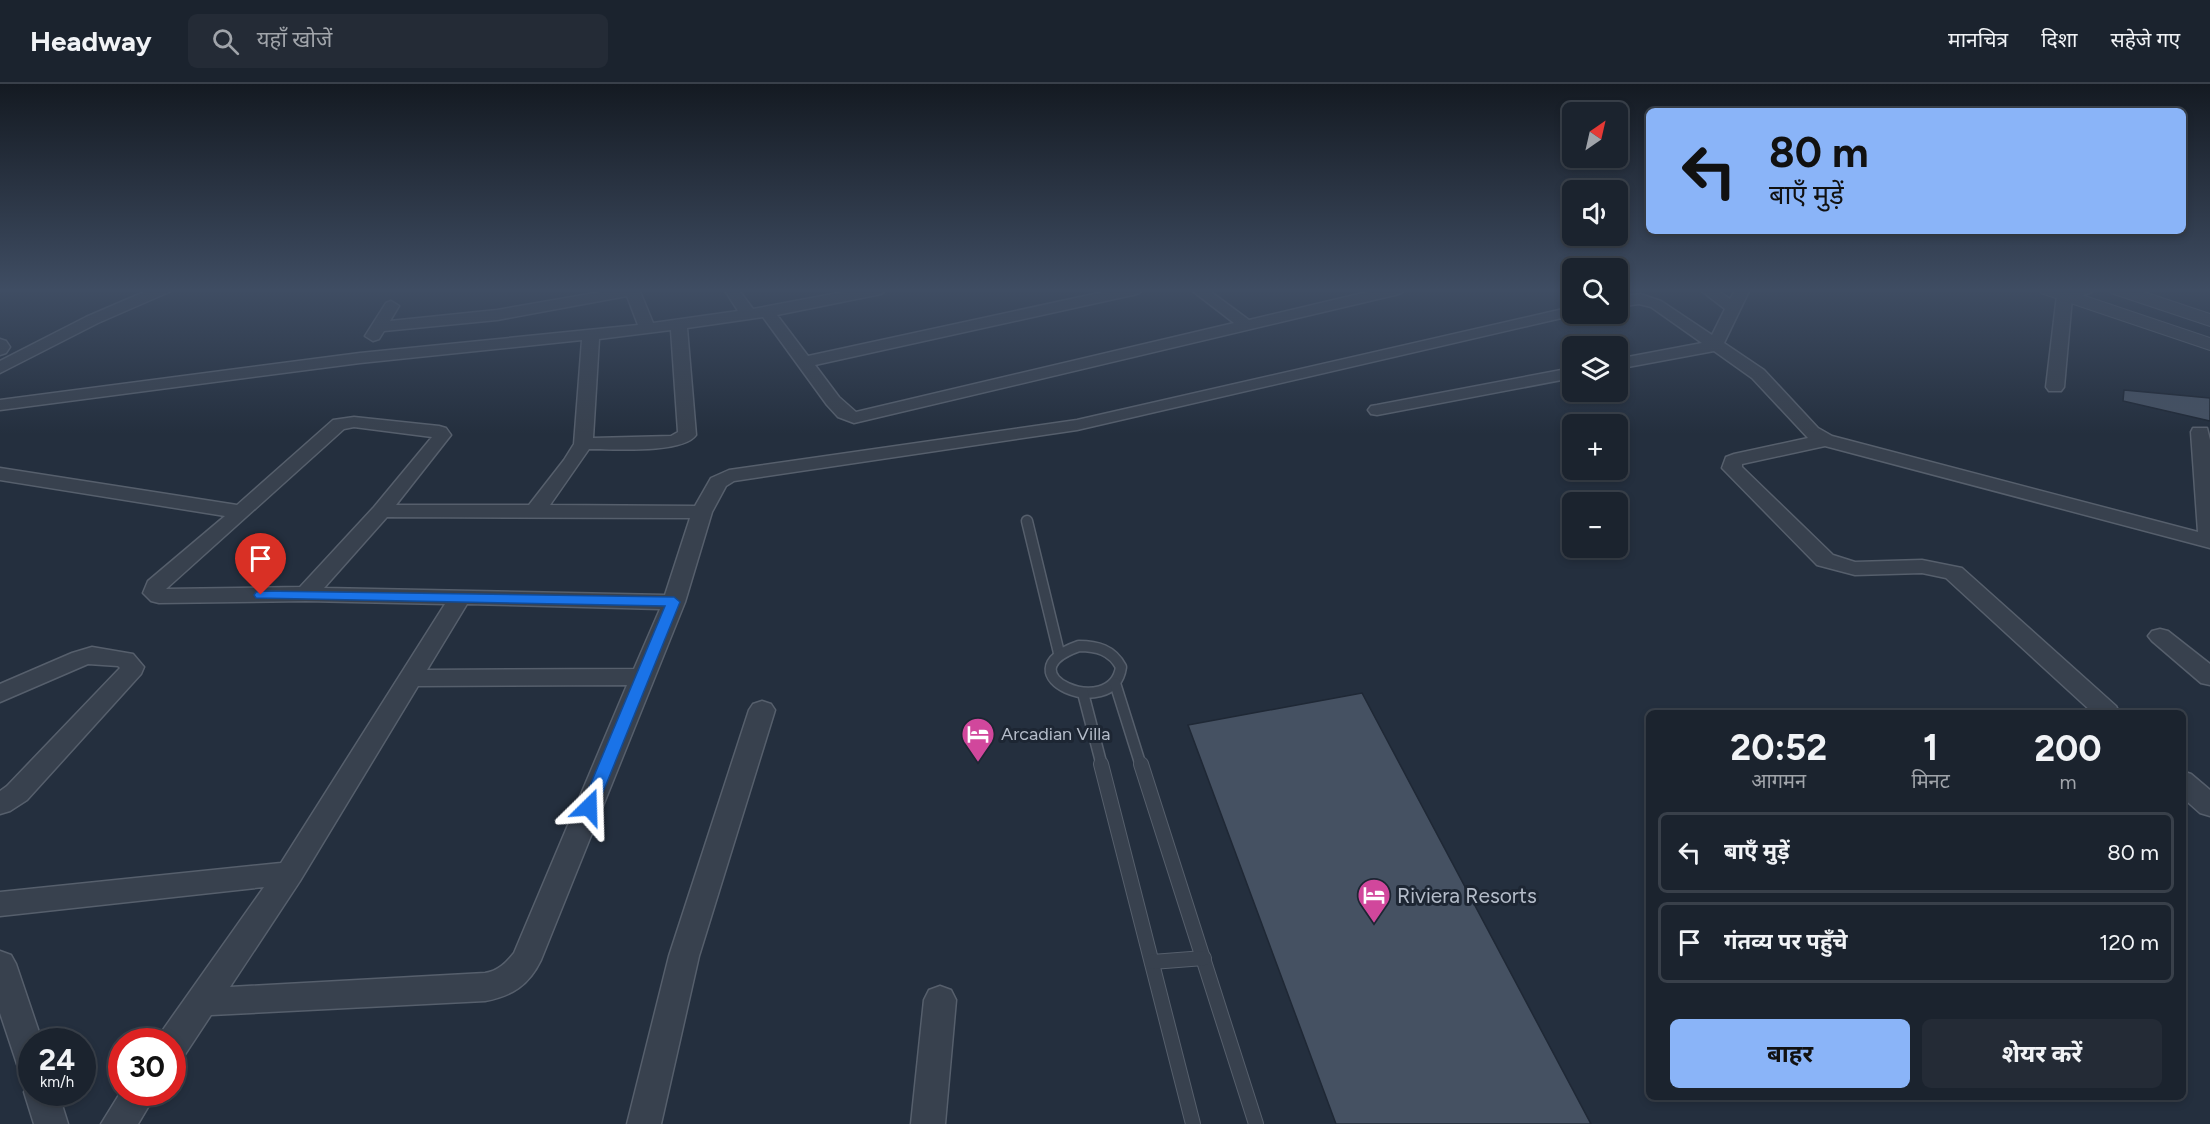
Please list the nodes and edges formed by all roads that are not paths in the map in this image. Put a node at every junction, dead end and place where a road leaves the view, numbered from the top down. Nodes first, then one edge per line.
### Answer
1 (54, 338) edge
2 (373, 338) edge
3 (566, 338) edge
4 (591, 338) edge
5 (680, 338) edge
6 (786, 338) edge
7 (916, 338) edge
8 (1193, 338) edge
9 (1461, 338) edge
10 (1702, 338) edge
11 (1718, 338) edge
12 (2063, 338) edge
13 (2193, 338) edge
14 (0, 344) edge
15 (2210, 344) edge
16 (1714, 346) junction
17 (360, 358) junction
18 (805, 362) junction
19 (1628, 362) edge
20 (0, 363) edge
21 (1562, 375) edge
22 (2055, 387) dead end
23 (22, 402) junction
24 (0, 405) edge
25 (1377, 410) dead end
26 (0, 415) edge
27 (2200, 432) dead end
28 (1825, 440) junction
29 (583, 444) junction
30 (0, 474) edge
31 (381, 511) junction
32 (535, 511) junction
33 (241, 512) junction
34 (702, 512) junction
35 (1027, 521) dead end
36 (2210, 542) edge
37 (306, 594) junction
38 (460, 597) junction
39 (674, 602) junction
40 (2160, 636) dead end
41 (1059, 653) junction
42 (642, 677) junction
43 (2210, 677) edge
44 (410, 678) junction
45 (1115, 683) junction
46 (1083, 693) junction
47 (0, 694) edge
48 (762, 710) dead end
49 (2105, 710) edge
50 (2186, 785) edge
51 (0, 804) edge
52 (2210, 806) edge
53 (290, 873) junction
54 (0, 904) edge
55 (1204, 958) junction
56 (1152, 962) junction
57 (0, 964) edge
58 (940, 1000) dead end
59 (202, 1002) junction
60 (21, 1028) edge
61 (184, 1028) edge
62 (45, 1106) edge
63 (130, 1106) edge
64 (51, 1124) edge
65 (118, 1124) edge
66 (644, 1124) edge
67 (928, 1124) edge
68 (1193, 1124) edge
69 (1256, 1124) edge

1 - 20 street
2 - 17 street
3 - 17 street
4 - 29 street
5 - 29 street
6 - 18 street
7 - 18 street
8 - 18 street
9 - 34 street
10 - 16 street
11 - 16 street
12 - 22 street
13 - 15 street
14 - 20 street
16 - 19 street
16 - 28 street
17 - 23 street
21 - 25 street
23 - 24 street
23 - 26 street
27 - 36 street
28 - 36 street
28 - 49 street
29 - 32 street
30 - 33 street
31 - 32 street
31 - 33 street
31 - 37 street
32 - 34 street
33 - 37 street
34 - 39 street
35 - 41 lane
37 - 38 street
38 - 39 street
38 - 44 street
39 - 42 street
40 - 43 street
41 - 45 lane
41 - 46 lane
42 - 44 street
42 - 59 street
44 - 53 street
45 - 46 lane
45 - 55 lane
46 - 56 lane
47 - 51 street
48 - 66 street
50 - 52 street
53 - 54 street
53 - 59 street
55 - 56 lane
55 - 69 lane
56 - 68 lane
57 - 60 street
58 - 67 street
59 - 61 street
62 - 64 street
63 - 65 street

